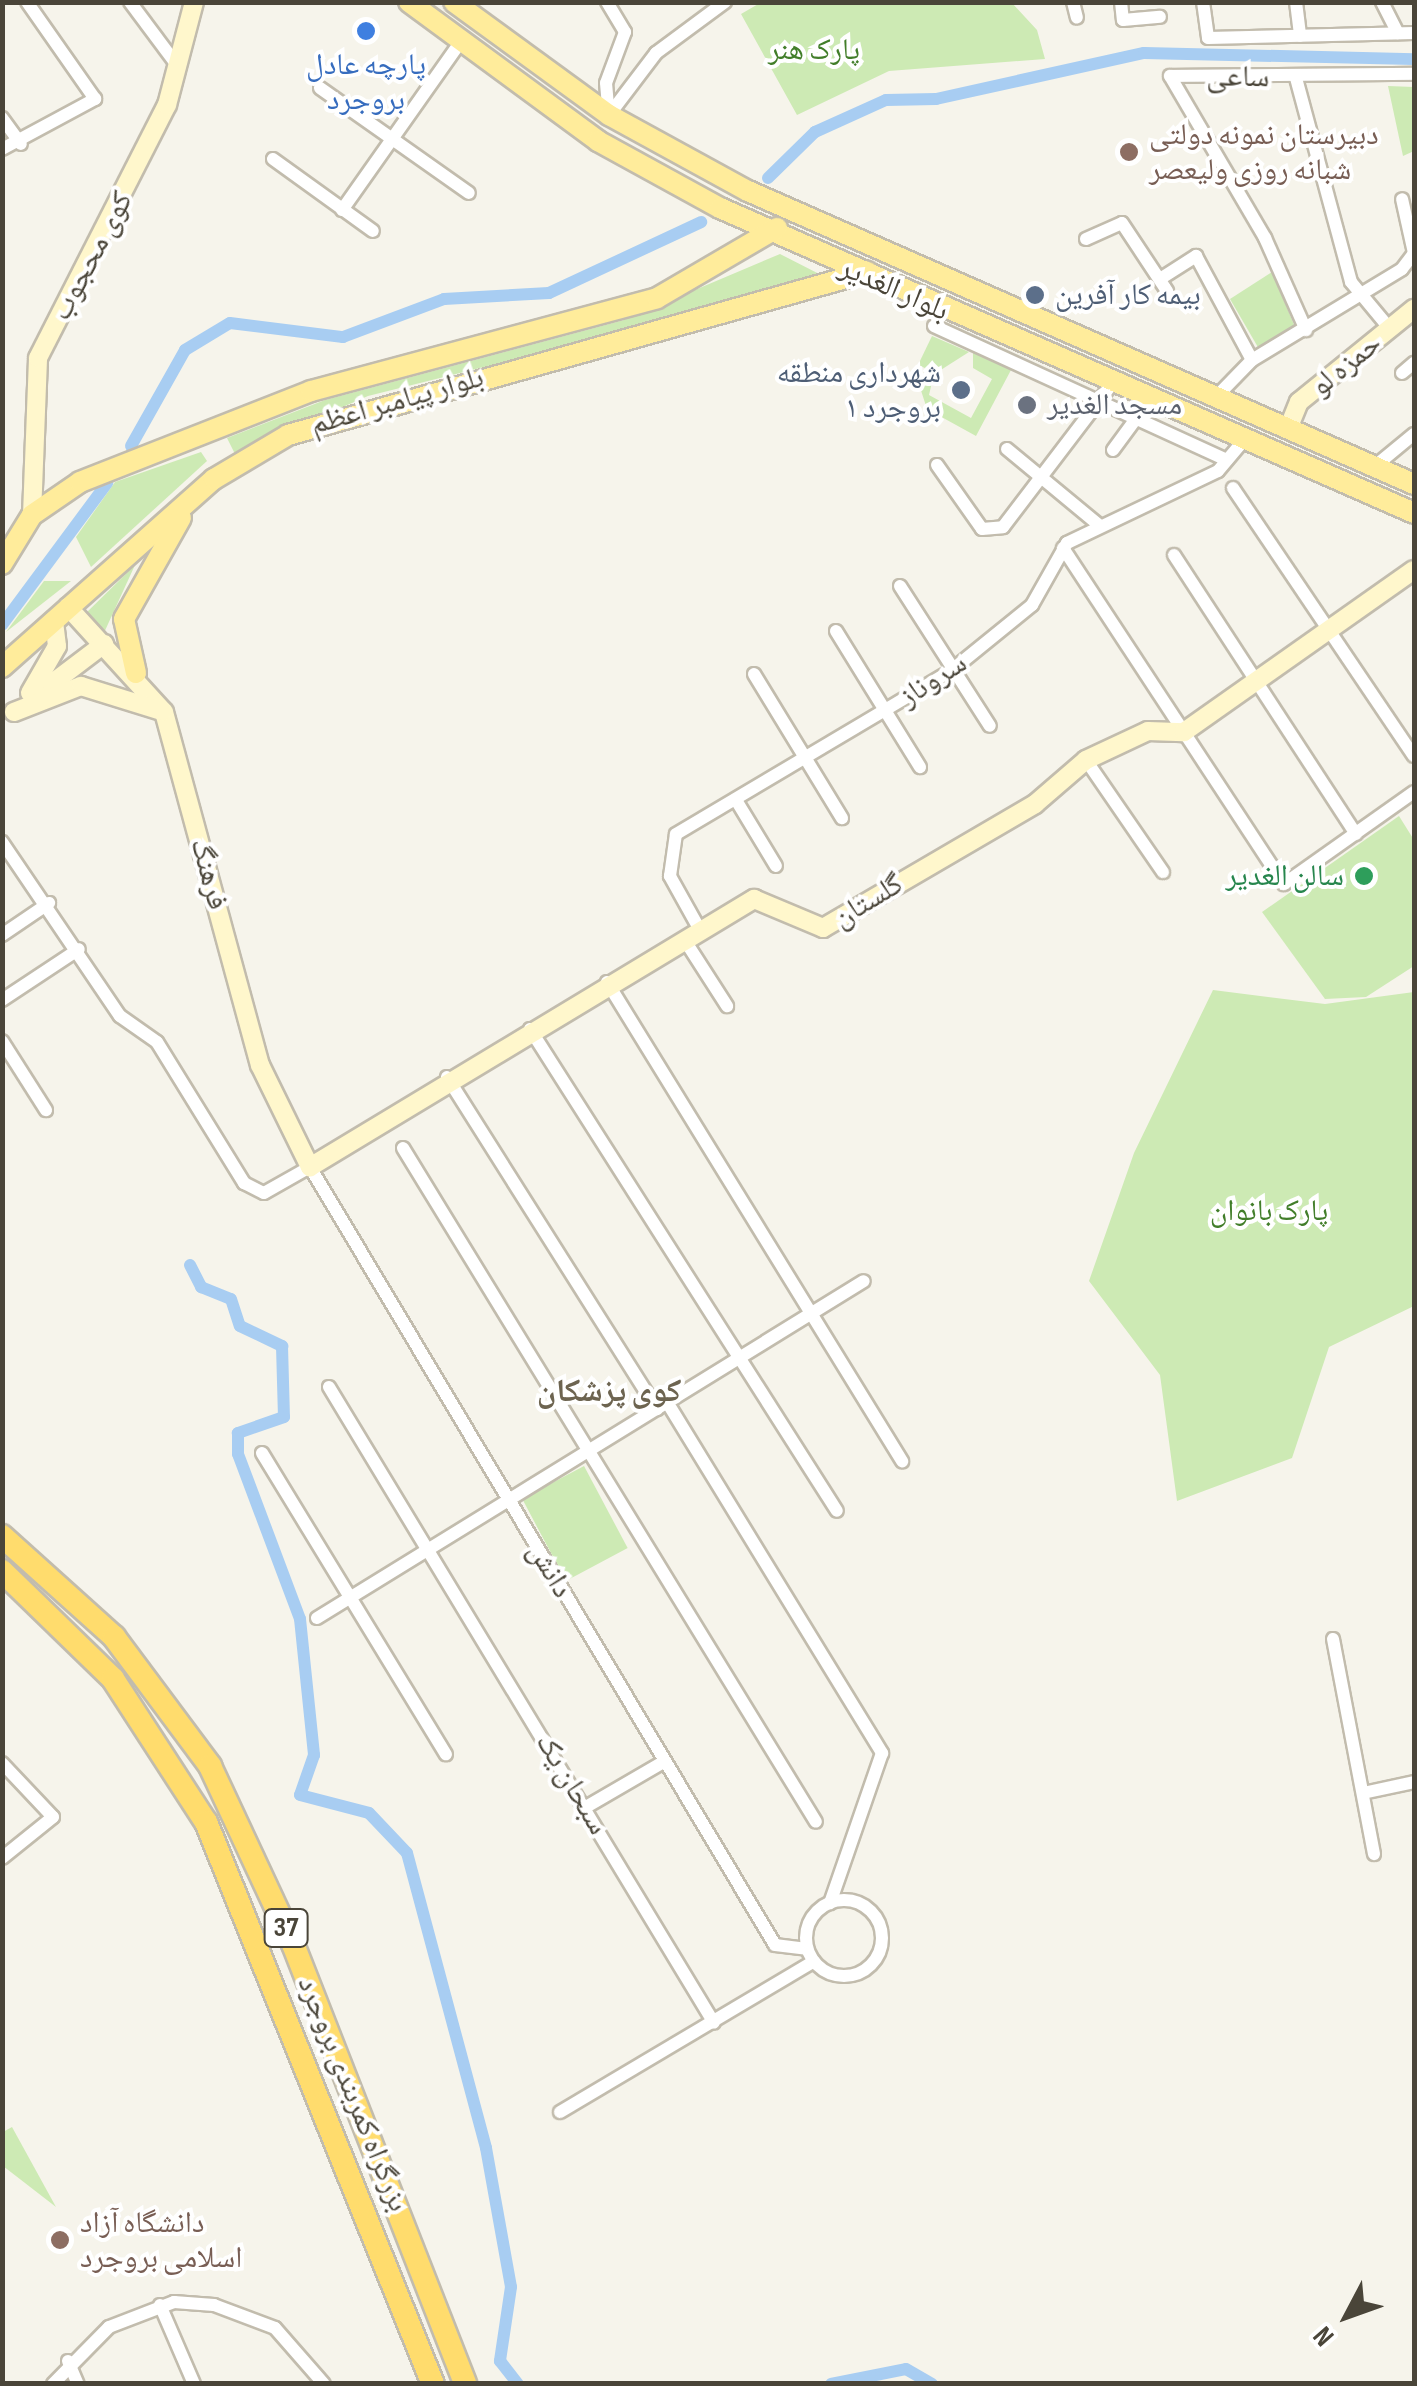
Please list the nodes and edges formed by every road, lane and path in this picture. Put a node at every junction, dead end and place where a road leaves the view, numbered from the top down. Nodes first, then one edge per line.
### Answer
1 (27, 2) edge
2 (130, 2) edge
3 (194, 2) edge
4 (409, 2) edge
5 (454, 2) edge
6 (607, 2) edge
7 (726, 2) edge
8 (1073, 2) edge
9 (1120, 2) edge
10 (1203, 2) edge
11 (1296, 2) edge
12 (1382, 2) edge
13 (1160, 16) dead end
14 (1078, 18) dead end
15 (1414, 32) edge
16 (1398, 33) junction
17 (1300, 36) junction
18 (460, 44) junction
19 (177, 65) junction
20 (1414, 74) edge
21 (1296, 78) junction
22 (320, 88) dead end
23 (609, 115) junction
24 (2, 118) edge
25 (391, 141) junction
26 (21, 144) junction
27 (2, 149) edge
28 (274, 159) dead end
29 (469, 194) dead end
30 (1402, 199) dead end
31 (786, 209) junction
32 (342, 210) junction
33 (373, 231) dead end
34 (775, 234) junction
35 (1086, 238) dead end
36 (876, 250) junction
37 (864, 277) junction
38 (1364, 298) junction
39 (1414, 309) edge
40 (934, 326) dead end
41 (1390, 329) junction
42 (1306, 330) junction
43 (1252, 360) junction
44 (1414, 363) edge
45 (1402, 373) dead end
46 (1105, 393) junction
47 (1216, 397) junction
48 (1142, 410) junction
49 (1298, 433) junction
50 (1414, 434) edge
51 (1243, 441) junction
52 (1007, 449) dead end
53 (1334, 449) junction
54 (1113, 450) dead end
55 (1227, 460) junction
56 (1294, 462) junction
57 (937, 465) dead end
58 (1374, 466) junction
59 (1324, 474) junction
60 (1041, 477) junction
61 (1414, 484) edge
62 (1233, 488) dead end
63 (200, 490) junction
64 (1414, 512) edge
65 (32, 516) junction
66 (1100, 526) junction
67 (1063, 548) junction
68 (1174, 555) dead end
69 (2, 564) edge
70 (1413, 580) edge
71 (900, 586) dead end
72 (61, 613) junction
73 (836, 632) dead end
74 (1330, 633) junction
75 (13, 644) edge
76 (104, 644) junction
77 (2, 667) edge
78 (952, 670) junction
79 (136, 673) junction
80 (754, 674) dead end
81 (1258, 683) junction
82 (884, 711) junction
83 (164, 712) junction
84 (8, 718) edge
85 (990, 726) dead end
86 (1184, 732) junction
87 (1414, 756) edge
88 (806, 758) junction
89 (1086, 760) junction
90 (920, 767) dead end
91 (1414, 792) edge
92 (736, 800) junction
93 (842, 818) dead end
94 (1356, 834) junction
95 (2, 842) edge
96 (776, 866) dead end
97 (1163, 872) dead end
98 (49, 903) junction
99 (692, 934) junction
100 (2, 935) edge
101 (79, 949) junction
102 (607, 982) junction
103 (2, 1000) edge
104 (728, 1006) dead end
105 (529, 1027) junction
106 (2, 1041) edge
107 (447, 1078) junction
108 (46, 1110) dead end
109 (403, 1148) dead end
110 (310, 1167) junction
111 (864, 1281) dead end
112 (812, 1312) junction
113 (736, 1359) junction
114 (329, 1386) dead end
115 (662, 1405) junction
116 (590, 1449) junction
117 (262, 1453) dead end
118 (902, 1462) dead end
119 (506, 1498) junction
120 (837, 1511) dead end
121 (2, 1536) edge
122 (430, 1546) junction
123 (2, 1571) edge
124 (350, 1597) junction
125 (316, 1618) dead end
126 (1333, 1639) dead end
127 (446, 1754) dead end
128 (664, 1761) junction
129 (2, 1762) edge
130 (1414, 1782) edge
131 (1363, 1792) junction
132 (586, 1807) junction
133 (816, 1822) dead end
134 (1374, 1854) dead end
135 (2, 1858) edge
136 (830, 1903) junction
137 (810, 1956) junction
138 (714, 2023) junction
139 (560, 2112) dead end
140 (160, 2306) junction
141 (68, 2361) junction
142 (54, 2384) edge
143 (78, 2384) edge
144 (194, 2384) edge
145 (324, 2384) edge
146 (433, 2384) edge
147 (466, 2384) edge

1 - 26 street
2 - 19 street
3 - 19 street, کوی محجوب
4 - 18 main road, بلوار الغدیر
5 - 23 main road, بلوار الغدیر
6 - 23 street
7 - 23 street
8 - 14 street
9 - 13 street
10 - 17 street
11 - 17 street
12 - 16 street
15 - 16 street
16 - 17 street
18 - 25 street
18 - 34 main road, بلوار الغدیر
19 - 65 street, کوی محجوب
20 - 21 street, ساعی
21 - 38 street
21 - 42 street, ساعی
22 - 25 street
23 - 31 main road, بلوار الغدیر
24 - 26 street
25 - 29 street
25 - 32 street
26 - 27 street
28 - 32 street
30 - 38 street
31 - 34 main road
31 - 36 main road, بلوار الغدیر
32 - 33 street
34 - 37 main road, بلوار الغدیر
34 - 65 main road, بلوار پیامبر اعظم
35 - 43 street
36 - 37 main road
36 - 47 main road, بلوار الغدیر
37 - 46 main road, بلوار الغدیر
37 - 63 main road, بلوار پیامبر اعظم
38 - 41 street
38 - 42 street
39 - 41 street, حمزه لو
40 - 46 street
41 - 49 street, حمزه لو
42 - 43 street
43 - 47 street
44 - 45 street
46 - 48 main road, بلوار الغدیر
46 - 60 street
47 - 49 main road, بلوار الغدیر
48 - 51 main road, بلوار الغدیر
48 - 54 street
48 - 55 street
49 - 53 main road, بلوار الغدیر
49 - 56 main road
50 - 58 street
51 - 55 street
51 - 56 main road, بلوار الغدیر
52 - 60 street
53 - 58 main road, بلوار الغدیر
53 - 59 main road
55 - 66 street
56 - 59 main road, بلوار الغدیر
57 - 60 street
58 - 61 main road, بلوار الغدیر
59 - 64 main road, بلوار الغدیر
60 - 66 street
62 - 74 street
63 - 72 main road, بلوار پیامبر اعظم
63 - 79 main road
65 - 69 main road, بلوار پیامبر اعظم
66 - 67 street
67 - 78 street, سروناز
67 - 86 street
68 - 81 street
70 - 74 street, گلستان
71 - 78 street
72 - 75 main road, بلوار پیامبر اعظم
72 - 76 street, فرهنگ
72 - 84 street
73 - 82 street
74 - 81 street, گلستان
74 - 87 street
75 - 77 main road, بلوار پیامبر اعظم
76 - 79 street, فرهنگ
76 - 84 street
78 - 82 street, سروناز
78 - 85 street
79 - 83 street, فرهنگ
80 - 88 street
81 - 86 street, گلستان
81 - 94 street
82 - 88 street, سروناز
82 - 90 street
83 - 84 street
83 - 110 street, فرهنگ
86 - 89 street, گلستان
86 - 94 street
88 - 92 street, سروناز
88 - 93 street
89 - 97 street
89 - 99 street, گلستان
91 - 94 street
92 - 96 street
92 - 99 street, سروناز
95 - 98 street
98 - 100 street
98 - 101 street
99 - 102 street, گلستان
99 - 104 street
101 - 103 street
101 - 110 street
102 - 105 street, گلستان
102 - 112 street
105 - 107 street, گلستان
105 - 113 street
106 - 108 street
107 - 110 street, گلستان
107 - 115 street
109 - 116 street
110 - 119 street, دانش
111 - 112 street
112 - 113 street
112 - 118 street
113 - 115 street
113 - 120 street
114 - 122 street, سبحان یک
115 - 116 street
115 - 136 street
116 - 119 street
116 - 133 street
117 - 124 street
119 - 122 street
119 - 128 street, دانش
121 - 147 highway, بزرگراه کمربندی بروجرد / 37
122 - 124 street
122 - 132 street, سبحان یک
123 - 146 highway, بزرگراه کمربندی بروجرد / 37
124 - 125 street
124 - 127 street
126 - 131 street
128 - 132 street
128 - 137 street, دانش
129 - 135 street
130 - 131 street
131 - 134 street
132 - 138 street, سبحان یک
136 - 137 street
136 - 137 street
137 - 138 street
138 - 139 street
140 - 141 street
140 - 144 street
140 - 145 street
141 - 142 street
141 - 143 street

